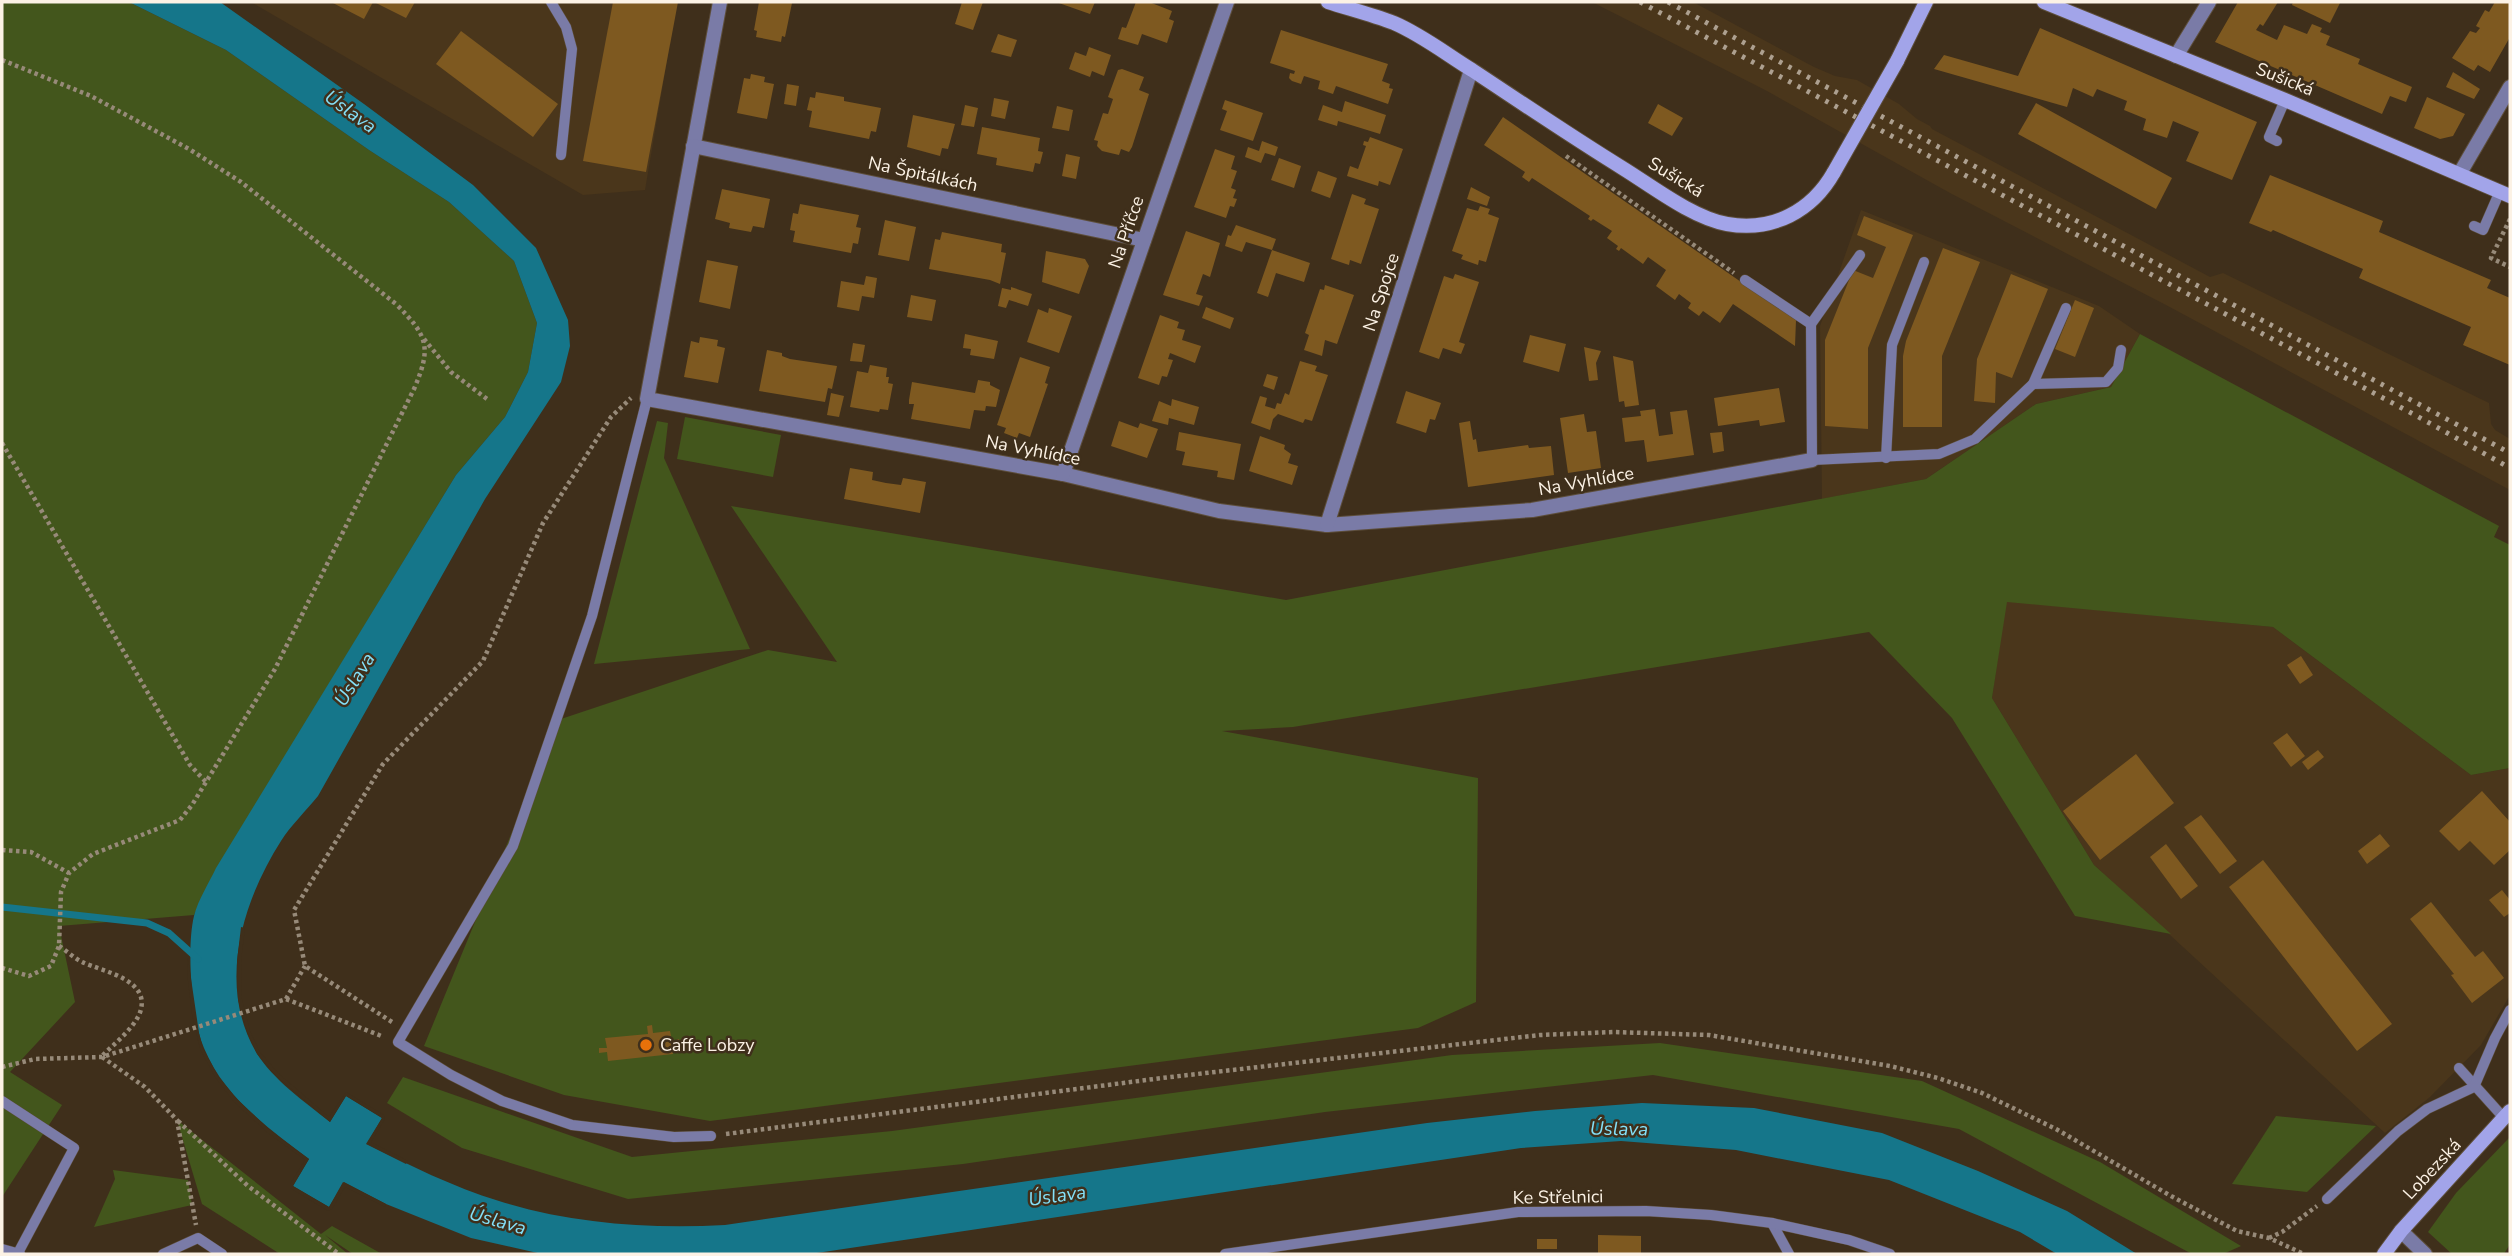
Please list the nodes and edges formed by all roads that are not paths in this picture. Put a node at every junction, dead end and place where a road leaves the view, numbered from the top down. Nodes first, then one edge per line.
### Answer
1 (551, 2) edge
2 (720, 2) edge
3 (1227, 2) edge
4 (1328, 2) edge
5 (1926, 2) edge
6 (2044, 2) edge
7 (2209, 2) edge
8 (2176, 56) junction
9 (1471, 70) junction
10 (2510, 87) edge
11 (2285, 100) junction
12 (2277, 141) dead end
13 (693, 146) junction
14 (561, 155) dead end
15 (2460, 173) junction
16 (2505, 194) edge
17 (2474, 226) dead end
18 (1144, 240) junction
19 (1860, 255) dead end
20 (1924, 262) dead end
21 (1745, 280) road end
22 (2067, 308) dead end
23 (1811, 324) junction
24 (2122, 350) dead end
25 (2032, 384) junction
26 (647, 399) junction
27 (1886, 458) junction
28 (1812, 460) junction
29 (1063, 474) junction
30 (1327, 525) junction
31 (2510, 1010) edge
32 (2459, 1068) dead end
33 (2474, 1087) junction
34 (2, 1101) edge
35 (2507, 1114) edge
36 (711, 1136) road end
37 (2326, 1199) road end
38 (1772, 1223) junction
39 (2401, 1231) junction
40 (2, 1249) edge
41 (19, 1254) edge
42 (163, 1254) edge
43 (222, 1254) edge
44 (1225, 1254) edge
45 (1789, 1254) edge
46 (1890, 1254) edge
47 (2384, 1254) edge
48 (2425, 1254) edge

1 - 14 lane
2 - 13 street
3 - 18 street, Na Příčce
4 - 9 street, Sušická
5 - 9 street, Sušická, bridge
6 - 8 street, Sušická
7 - 8 street
8 - 11 street, Sušická
9 - 30 street, Na Spojce
10 - 15 street
11 - 12 lane
11 - 15 street, Sušická
13 - 18 street, Na Špitálkách
13 - 26 street
15 - 16 street, Sušická
16 - 17 lane
18 - 29 street, Na Příčce
19 - 23 lane
20 - 27 lane
21 - 23 lane
22 - 25 lane
23 - 28 lane
24 - 25 lane
25 - 27 lane
26 - 29 street, Na Vyhlídce
26 - 36 lane
27 - 28 lane
28 - 30 street, Na Vyhlídce
29 - 30 street, Na Vyhlídce
31 - 33 lane
32 - 33 lane
33 - 35 lane
33 - 37 lane
34 - 41 lane
35 - 39 street, Lobezská
38 - 44 lane, Ke Střelnici
38 - 45 lane
38 - 46 lane, Ke Střelnici
39 - 47 street, Lobezská
39 - 48 street
40 - 41 lane
42 - 43 lane

